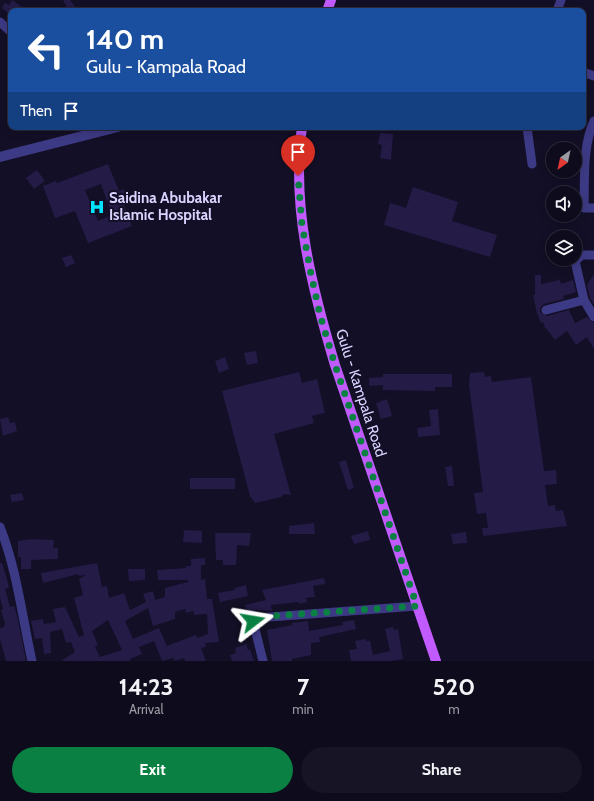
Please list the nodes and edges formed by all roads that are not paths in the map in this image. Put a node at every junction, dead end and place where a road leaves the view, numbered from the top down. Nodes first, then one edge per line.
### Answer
1 (0, 22) edge
2 (8, 29) edge
3 (594, 121) edge
4 (91, 130) edge
5 (302, 130) edge
6 (527, 130) edge
7 (0, 157) edge
8 (532, 164) dead end
9 (594, 208) edge
10 (594, 255) edge
11 (584, 300) junction
12 (546, 310) dead end
13 (594, 317) edge
14 (0, 527) edge
15 (417, 606) junction
16 (32, 661) edge
17 (263, 661) edge
18 (436, 661) edge

1 - 2 street
3 - 9 street
4 - 7 street
5 - 15 main road, Gulu - Kampala Road
6 - 8 street
10 - 11 street
11 - 12 street
11 - 13 street
14 - 16 street
15 - 17 street
15 - 18 main road, Gulu - Kampala Road

